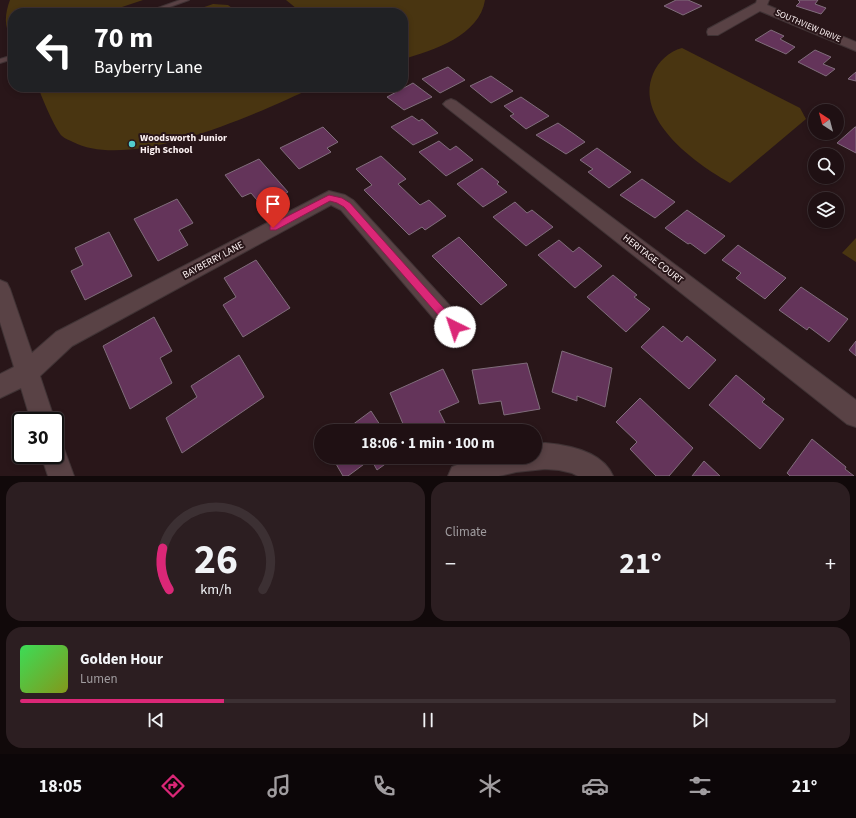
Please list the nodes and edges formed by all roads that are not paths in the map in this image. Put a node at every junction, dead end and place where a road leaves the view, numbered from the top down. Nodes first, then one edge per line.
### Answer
1 (186, 0) edge
2 (761, 3) edge
3 (161, 8) edge
4 (713, 32) dead end
5 (856, 47) edge
6 (451, 104) dead end
7 (0, 289) edge
8 (455, 327) dead end
9 (27, 372) junction
10 (0, 387) edge
11 (40, 412) edge
12 (856, 415) edge
13 (57, 464) edge
14 (61, 476) edge
15 (461, 476) edge
16 (600, 476) edge

1 - 3 lane
2 - 4 street
2 - 5 street, SOUTHVIEW DRIVE
6 - 12 street, HERITAGE COURT
7 - 9 street
8 - 9 street, BAYBERRY LANE
9 - 10 street, BAYBERRY LANE
9 - 11 street
13 - 14 street
15 - 16 street

